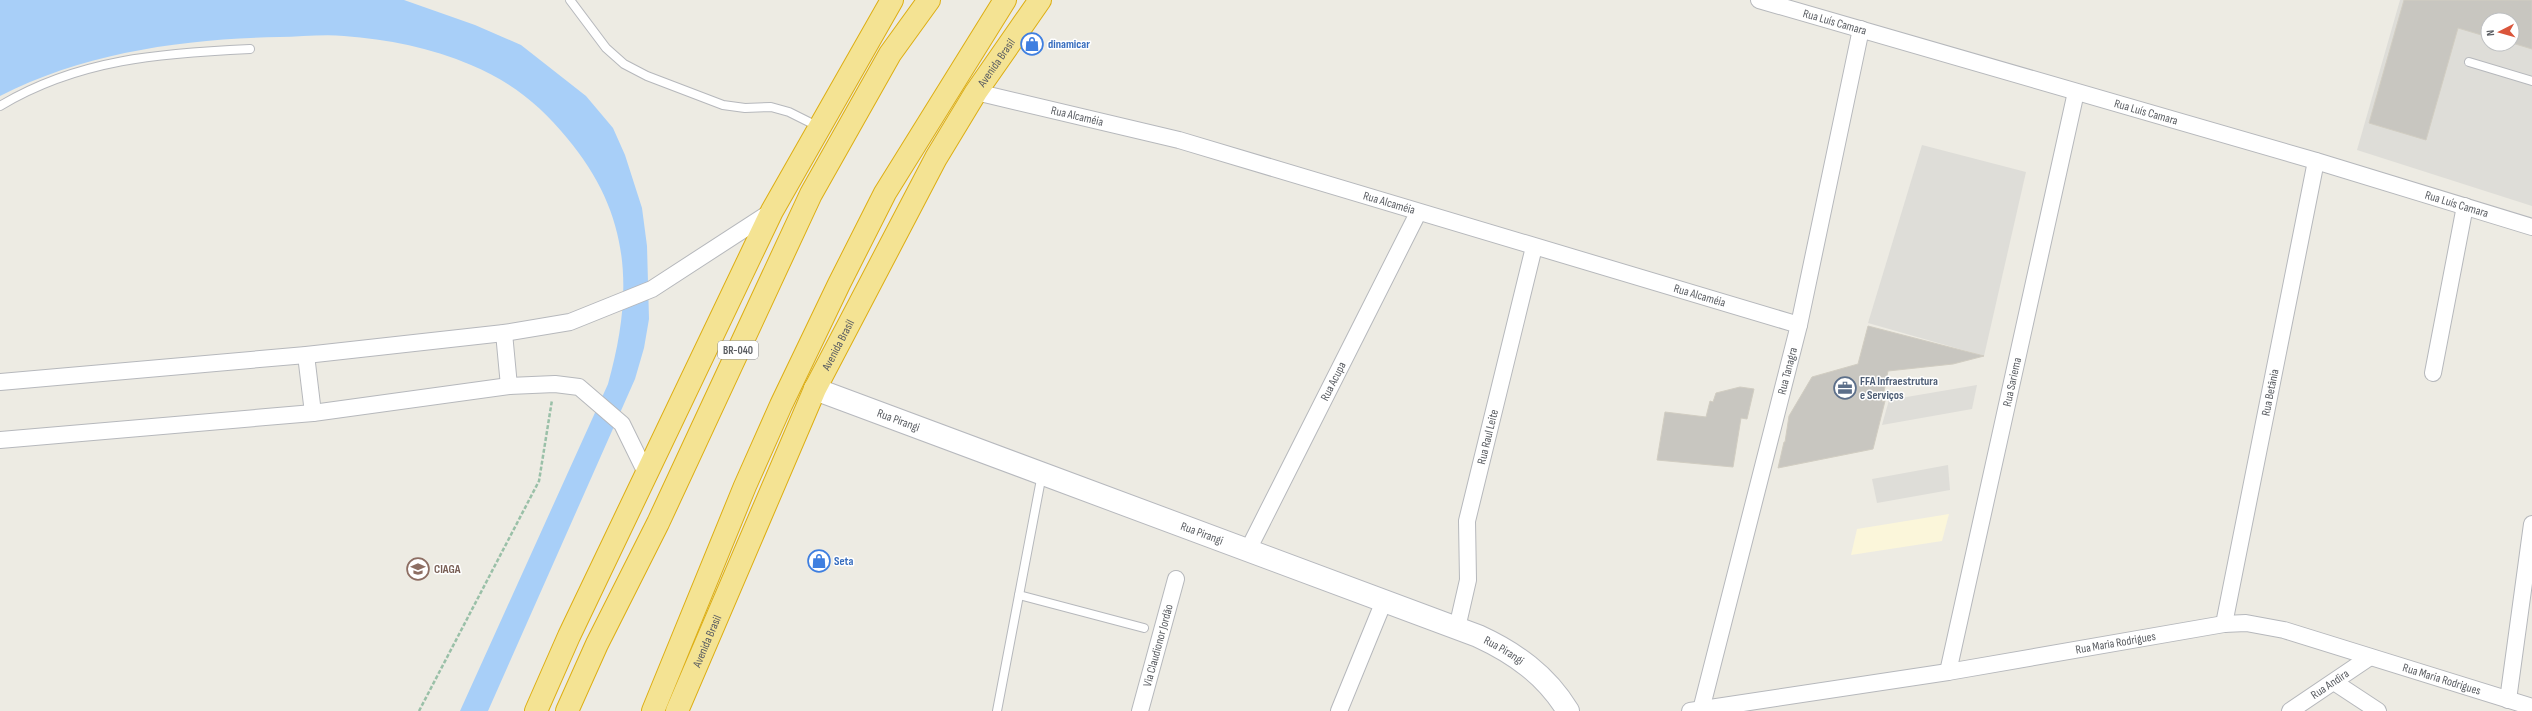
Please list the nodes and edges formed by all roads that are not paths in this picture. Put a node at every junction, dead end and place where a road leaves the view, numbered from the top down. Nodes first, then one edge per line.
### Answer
1 (570, 0) edge
2 (892, 0) edge
3 (929, 0) edge
4 (1005, 0) edge
5 (1023, 0) edge
6 (1040, 0) edge
7 (1759, 0) edge
8 (1861, 29) junction
9 (250, 49) dead end
10 (2469, 62) dead end
11 (2532, 81) edge
12 (976, 92) junction
13 (2076, 92) junction
14 (0, 106) edge
15 (820, 127) junction
16 (2316, 160) junction
17 (2465, 206) junction
18 (772, 211) junction
19 (1418, 213) junction
20 (2532, 226) edge
21 (1534, 247) junction
22 (1799, 325) junction
23 (504, 333) junction
24 (306, 355) junction
25 (2432, 373) dead end
26 (0, 382) edge
27 (509, 386) junction
28 (815, 389) junction
29 (314, 412) junction
30 (0, 440) edge
31 (1043, 472) junction
32 (647, 475) junction
33 (2532, 524) edge
34 (1248, 550) junction
35 (1176, 579) dead end
36 (1019, 595) junction
37 (1384, 601) junction
38 (2224, 624) junction
39 (1144, 628) dead end
40 (1457, 628) junction
41 (2370, 657) junction
42 (1948, 672) junction
43 (2334, 682) junction
44 (2508, 700) junction
45 (2532, 707) edge
46 (1696, 710) edge
47 (536, 711) edge
48 (567, 711) edge
49 (653, 711) edge
50 (676, 711) edge
51 (997, 711) edge
52 (1140, 711) edge
53 (1339, 711) edge
54 (1568, 711) edge
55 (2290, 711) edge
56 (2378, 711) edge

1 - 15 lane
2 - 15 highway
3 - 48 highway, BR-040
4 - 49 highway, Avenida Brasil
5 - 12 highway
6 - 12 highway, Avenida Brasil
7 - 8 street, Rua Luís Camara
8 - 13 street, Rua Luís Camara
8 - 22 street, Rua Tanagra
9 - 14 lane
10 - 11 lane
12 - 19 street, Rua Alcaméia
12 - 28 highway, Avenida Brasil
13 - 16 street, Rua Luís Camara
13 - 42 street, Rua Sariema
15 - 18 highway
16 - 17 street, Rua Luís Camara
16 - 38 street, Rua Betânia
17 - 20 street, Rua Luís Camara
17 - 25 street
18 - 23 street
18 - 32 highway
19 - 21 street, Rua Alcaméia
19 - 34 street, Rua Acupa
21 - 22 street, Rua Alcaméia
21 - 40 street, Rua Raul Leite
22 - 46 street, Rua Tanagra
23 - 24 street
23 - 27 street
24 - 26 street
24 - 29 street
27 - 29 street
27 - 32 street
28 - 31 street, Rua Pirangi
28 - 50 highway, Avenida Brasil
29 - 30 street
31 - 34 street, Rua Pirangi
31 - 36 lane
32 - 47 highway
33 - 44 street
34 - 37 street, Rua Pirangi
35 - 52 street, Via Claudionor Jordão
36 - 39 lane
36 - 51 lane
37 - 40 street, Rua Pirangi
37 - 53 street
38 - 41 street, Rua Maria Rodrigues
38 - 42 street, Rua Maria Rodrigues
40 - 54 street, Rua Pirangi
41 - 43 street, Rua Andira
41 - 44 street, Rua Maria Rodrigues
42 - 46 street, Rua Maria Rodrigues
43 - 55 street, Rua Andira
43 - 56 street
44 - 45 street, Rua Maria Rodrigues

